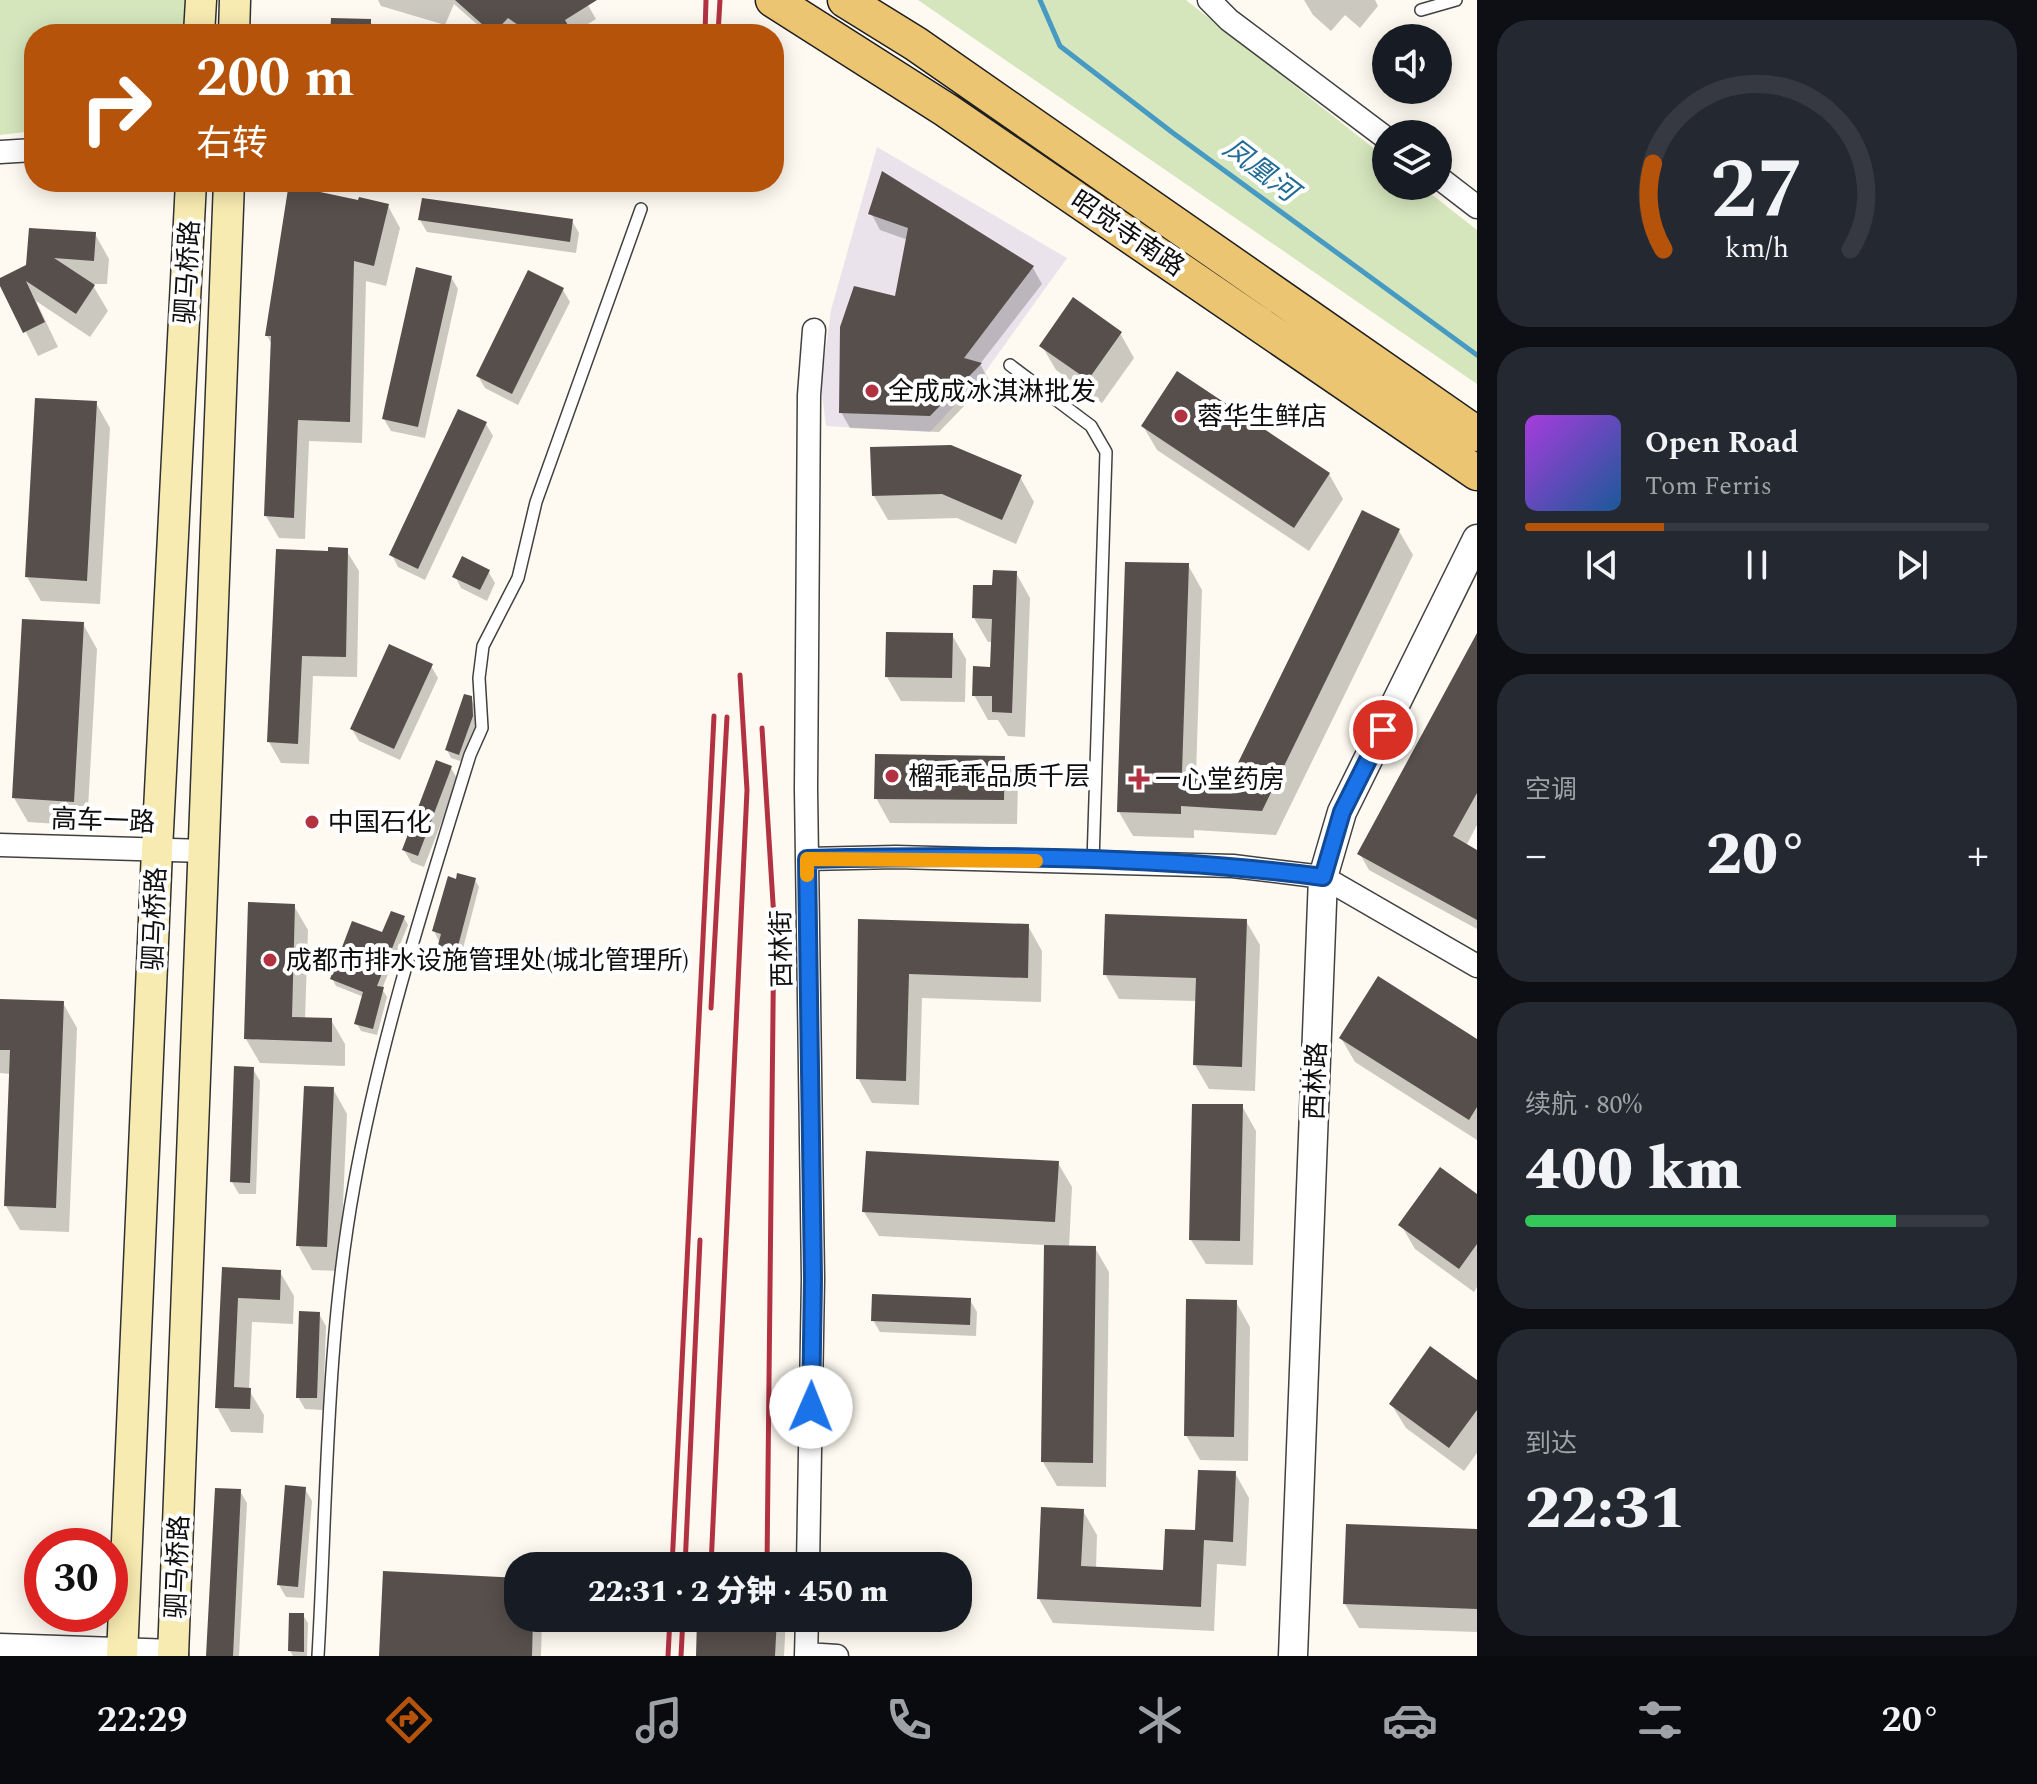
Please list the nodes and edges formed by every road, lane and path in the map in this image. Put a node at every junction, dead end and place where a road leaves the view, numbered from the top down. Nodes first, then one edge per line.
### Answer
1 (201, 0) edge
2 (235, 0) edge
3 (773, 0) edge
4 (845, 0) edge
5 (1209, 0) edge
6 (1456, 0) edge
7 (1421, 10) dead end
8 (200, 24) edge
9 (234, 24) edge
10 (1372, 127) edge
11 (24, 151) edge
12 (0, 152) edge
13 (1452, 188) edge
14 (190, 192) edge
15 (229, 192) edge
16 (1477, 207) edge
17 (641, 209) dead end
18 (814, 330) dead end
19 (1010, 365) dead end
20 (1477, 434) edge
21 (1477, 473) edge
22 (1477, 539) edge
23 (0, 845) edge
24 (157, 850) junction
25 (205, 851) junction
26 (807, 859) junction
27 (1093, 862) junction
28 (1323, 877) junction
29 (1477, 966) edge
30 (808, 1552) edge
31 (807, 1632) edge
32 (0, 1648) edge
33 (122, 1654) edge
34 (174, 1655) edge
35 (806, 1655) edge
36 (318, 1656) edge
37 (837, 1656) edge
38 (1293, 1656) edge

1 - 8 main road
2 - 9 main road
3 - 21 main road, 昭觉寺南路
4 - 20 main road, 昭觉寺南路
5 - 10 street
6 - 7 lane
11 - 12 street
13 - 16 street
14 - 24 main road, 驷马桥路
15 - 25 main road, 驷马桥路
17 - 36 lane
18 - 26 street, 西林街
19 - 27 lane
22 - 28 street, 西林路
23 - 24 street, 高车一路
24 - 25 street, 高车一路
24 - 33 main road, 驷马桥路
25 - 34 main road, 驷马桥路
26 - 27 street
26 - 30 street, 西林街
27 - 28 street
28 - 29 street
28 - 38 street, 西林路
31 - 35 street
32 - 33 street
33 - 34 street
35 - 37 street

